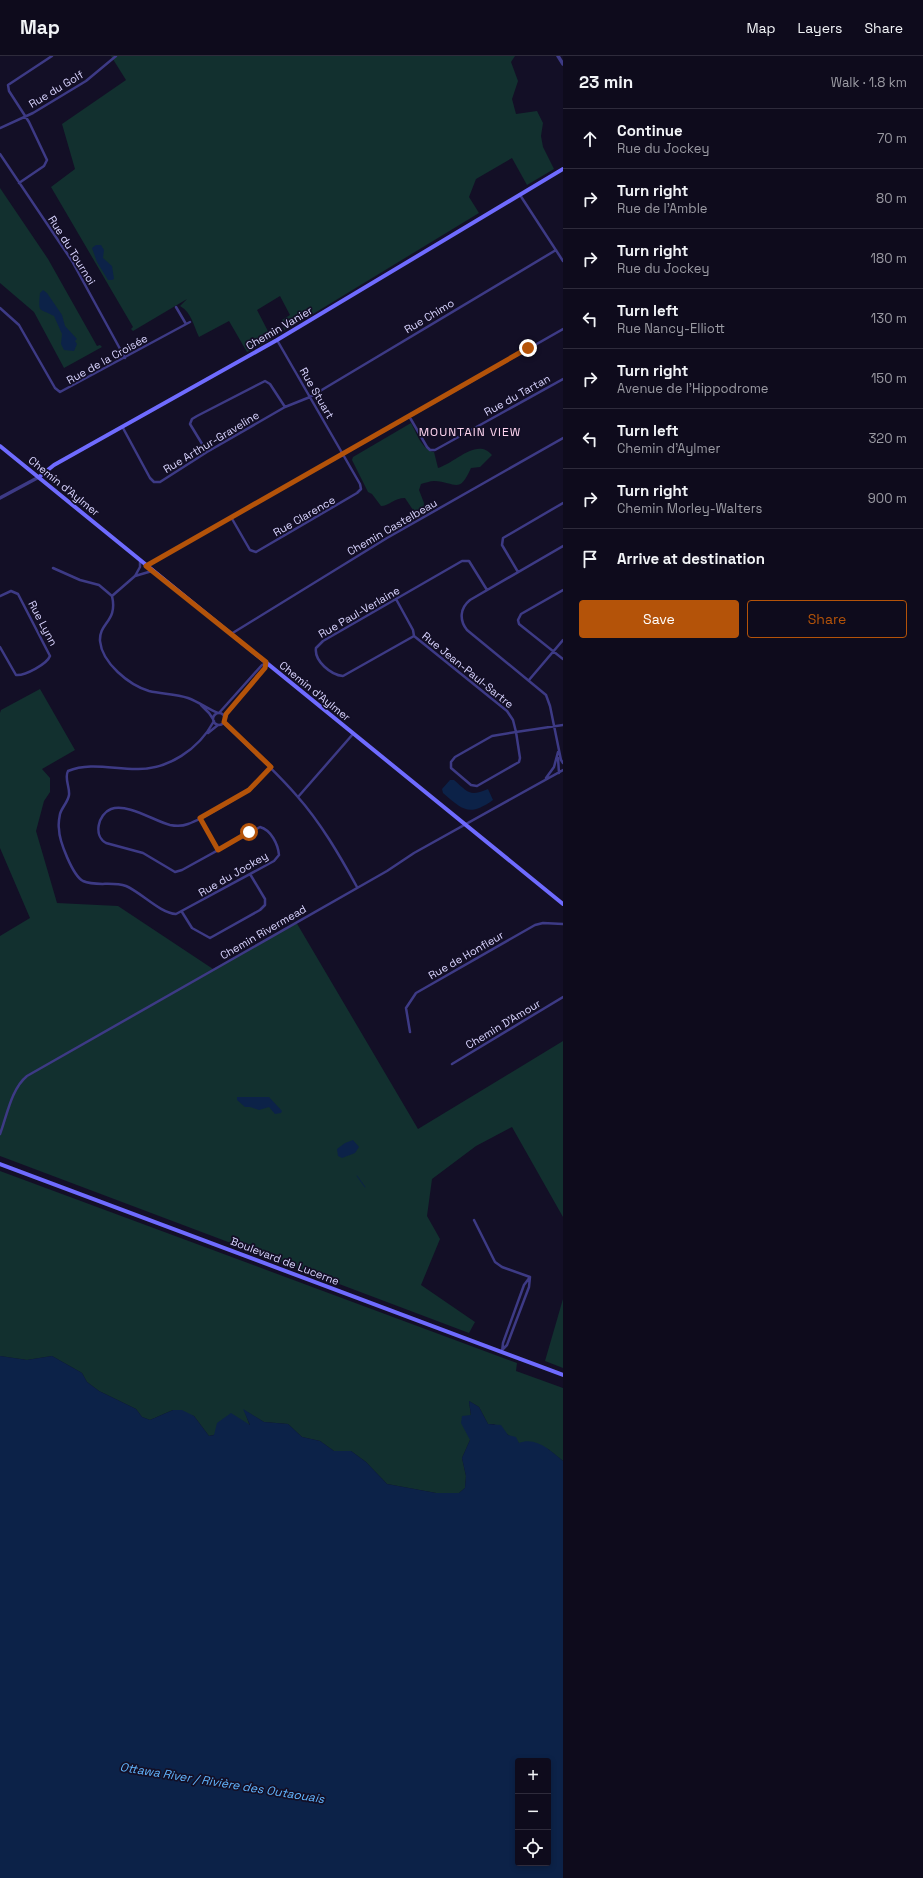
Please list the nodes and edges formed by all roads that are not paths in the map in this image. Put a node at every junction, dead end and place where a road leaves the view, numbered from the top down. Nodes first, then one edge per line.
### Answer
1 (52, 56) edge
2 (110, 56) edge
3 (116, 56) edge
4 (558, 56) edge
5 (112, 59) junction
6 (563, 64) edge
7 (26, 117) junction
8 (0, 128) edge
9 (0, 154) edge
10 (563, 169) edge
11 (19, 182) junction
12 (520, 195) junction
13 (556, 250) junction
14 (563, 261) edge
15 (176, 307) dead end
16 (0, 308) edge
17 (190, 322) dead end
18 (186, 324) junction
19 (563, 328) edge
20 (277, 340) junction
21 (125, 358) junction
22 (563, 379) edge
23 (310, 397) junction
24 (285, 407) junction
25 (409, 416) junction
26 (123, 428) junction
27 (563, 438) edge
28 (0, 446) edge
29 (207, 452) junction
30 (342, 454) junction
31 (39, 477) junction
32 (0, 498) edge
33 (563, 503) edge
34 (231, 517) junction
35 (563, 546) edge
36 (140, 561) junction
37 (146, 566) junction
38 (53, 568) dead end
39 (152, 571) junction
40 (518, 572) junction
41 (135, 576) junction
42 (487, 590) junction
43 (563, 590) edge
44 (0, 596) edge
45 (112, 596) junction
46 (396, 599) junction
47 (230, 634) junction
48 (414, 636) junction
49 (563, 640) edge
50 (0, 647) edge
51 (553, 650) junction
52 (563, 659) edge
53 (266, 662) junction
54 (529, 680) junction
55 (199, 703) junction
56 (219, 713) junction
57 (224, 717) junction
58 (213, 720) junction
59 (224, 722) junction
60 (218, 725) junction
61 (563, 725) edge
62 (554, 726) junction
63 (516, 732) junction
64 (353, 733) junction
65 (206, 734) junction
66 (558, 749) junction
67 (563, 762) edge
68 (271, 767) junction
69 (563, 770) edge
70 (559, 773) junction
71 (536, 785) junction
72 (298, 797) junction
73 (200, 818) junction
74 (466, 825) junction
75 (218, 850) junction
76 (250, 874) junction
77 (358, 888) junction
78 (563, 904) edge
79 (182, 912) junction
80 (563, 924) edge
81 (563, 997) edge
82 (410, 1032) dead end
83 (452, 1064) dead end
84 (0, 1134) edge
85 (0, 1164) edge
86 (474, 1220) dead end
87 (530, 1277) junction
88 (503, 1351) junction
89 (563, 1375) edge

1 - 7 street
2 - 5 street
3 - 5 street, Rue du Golf
4 - 6 street
5 - 7 street, Rue du Golf
7 - 8 street, Rue du Golf
7 - 11 street
9 - 11 street, Rue du Tournoi
10 - 12 main road, Chemin Vanier
11 - 21 street, Rue du Tournoi
12 - 13 street
12 - 20 main road, Chemin Vanier
13 - 14 street
13 - 23 street, Rue Chimo
15 - 18 street
16 - 21 street, Rue de la Croisée
17 - 18 street, Rue de la Croisée
18 - 21 street, Rue de la Croisée
19 - 25 street
20 - 23 street, Rue Stuart
20 - 26 main road, Chemin Vanier
22 - 25 street, Rue du Tartan
23 - 24 street, Rue Arthur-Graveline
23 - 30 street, Rue Stuart
24 - 29 street, Rue Arthur-Graveline
24 - 29 street
25 - 30 street
26 - 29 street, Rue Arthur-Graveline
26 - 31 main road, Chemin Vanier
27 - 47 street, Chemin Castelbeau
28 - 31 main road, Chemin d'Aylmer
30 - 34 street
30 - 34 street, Rue Clarence
31 - 32 street, Chemin Vanier
31 - 36 main road, Chemin d'Aylmer
33 - 40 street
34 - 37 street
35 - 40 street
36 - 37 main road, Chemin d'Aylmer
36 - 41 street
37 - 39 main road, Chemin d'Aylmer
38 - 45 street
39 - 41 street
39 - 47 main road, Chemin d'Aylmer
40 - 42 street
41 - 45 street
42 - 46 street, Rue Paul-Verlaine
42 - 54 street
43 - 51 street
44 - 50 street, Rue Lynn
45 - 55 street
46 - 48 street, Rue Jean-Paul-Sartre
46 - 48 street, Rue Paul-Verlaine
47 - 53 main road, Chemin d'Aylmer
48 - 63 street, Rue Jean-Paul-Sartre
49 - 51 street
51 - 52 street
51 - 54 street
53 - 56 street
53 - 57 street
53 - 64 main road, Chemin d'Aylmer
54 - 62 street
55 - 56 street
55 - 58 street
56 - 57 street
56 - 58 street
57 - 59 street
58 - 60 street
58 - 65 street
59 - 60 street
59 - 68 street
60 - 65 street
61 - 62 street
62 - 63 street
62 - 66 street
63 - 63 street
64 - 72 street
64 - 74 main road, Chemin d'Aylmer
65 - 79 street
66 - 67 street
66 - 70 street
66 - 71 street
68 - 72 street
68 - 73 street, Rue du Jockey
69 - 70 street, Chemin Rivermead
70 - 71 street, Chemin Rivermead
71 - 74 street, Chemin Rivermead
72 - 77 street
73 - 75 street
73 - 75 street, Rue du Jockey
74 - 77 street, Chemin Rivermead
74 - 78 main road, Chemin d'Aylmer
75 - 76 street, Rue du Jockey
76 - 79 street, Rue du Jockey
76 - 79 street
77 - 84 street, Chemin Rivermead
80 - 82 street, Rue de Honfleur
81 - 83 street, Chemin D'Amour
85 - 88 main road, Boulevard de Lucerne
86 - 87 street
87 - 88 street
87 - 88 street
88 - 89 main road, Boulevard de Lucerne

